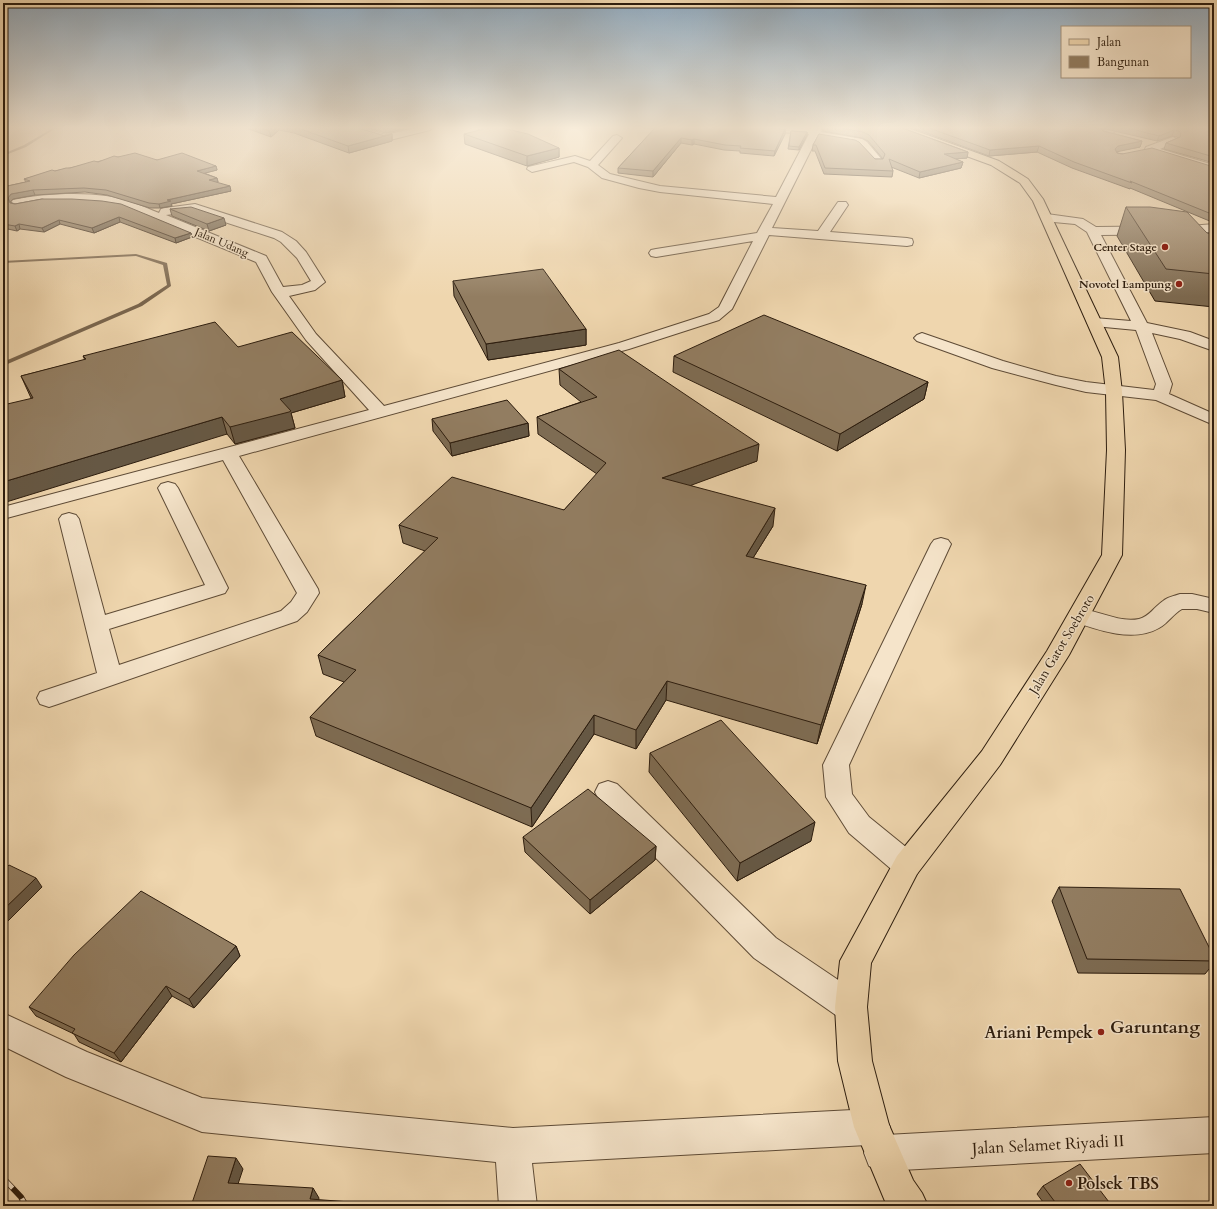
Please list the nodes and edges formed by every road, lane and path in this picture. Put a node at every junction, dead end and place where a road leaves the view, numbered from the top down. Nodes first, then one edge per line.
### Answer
1 (636, 184) edge
2 (789, 184) edge
3 (1027, 184) edge
4 (780, 201) junction
5 (17, 202) edge
6 (842, 205) dead end
7 (147, 213) junction
8 (1047, 218) junction
9 (1214, 228) edge
10 (1093, 231) junction
11 (763, 234) junction
12 (822, 235) junction
13 (907, 242) dead end
14 (656, 253) dead end
15 (279, 292) junction
16 (1094, 322) junction
17 (1141, 325) junction
18 (922, 338) dead end
19 (1214, 346) edge
20 (1114, 392) junction
21 (1160, 396) junction
22 (381, 412) junction
23 (1214, 420) edge
24 (228, 453) junction
25 (168, 488) dead end
26 (3, 513) edge
27 (69, 519) dead end
28 (941, 544) dead end
29 (1214, 606) edge
30 (1080, 616) junction
31 (96, 625) junction
32 (110, 677) junction
33 (49, 698) dead end
34 (608, 792) dead end
35 (907, 865) junction
36 (851, 1007) junction
37 (3, 1029) edge
38 (1214, 1135) edge
39 (877, 1140) junction
40 (513, 1146) junction
41 (518, 1206) edge
42 (909, 1206) edge

1 - 4 street
2 - 4 street
3 - 8 main road, Jalan Gatot Soebroto
4 - 11 street
5 - 7 street, Jalan Udang
6 - 12 street
7 - 15 street, Jalan Udang
7 - 15 street, Jalan Udang
8 - 10 street
8 - 16 main road, Jalan Gatot Soebroto
9 - 10 street
10 - 17 street
11 - 12 street
11 - 14 street
11 - 22 street
12 - 13 street
15 - 22 street, Jalan Udang
16 - 17 street
16 - 20 main road, Jalan Gatot Soebroto
17 - 19 street
17 - 21 street
18 - 20 street
20 - 21 street
20 - 30 main road, Jalan Gatot Soebroto
21 - 23 street
22 - 24 street
24 - 26 street
24 - 32 street
25 - 31 street
27 - 31 street
28 - 35 street
29 - 30 street
30 - 35 main road, Jalan Gatot Soebroto
31 - 32 street
32 - 33 street
34 - 36 street
35 - 36 main road, Jalan Gatot Soebroto
36 - 39 main road, Jalan Gatot Soebroto
37 - 40 street, Jalan Selamet Riyadi II
38 - 39 street, Jalan Selamet Riyadi II
39 - 40 street, Jalan Selamet Riyadi II
39 - 42 main road, Jalan Gatot Soebroto
40 - 41 street

